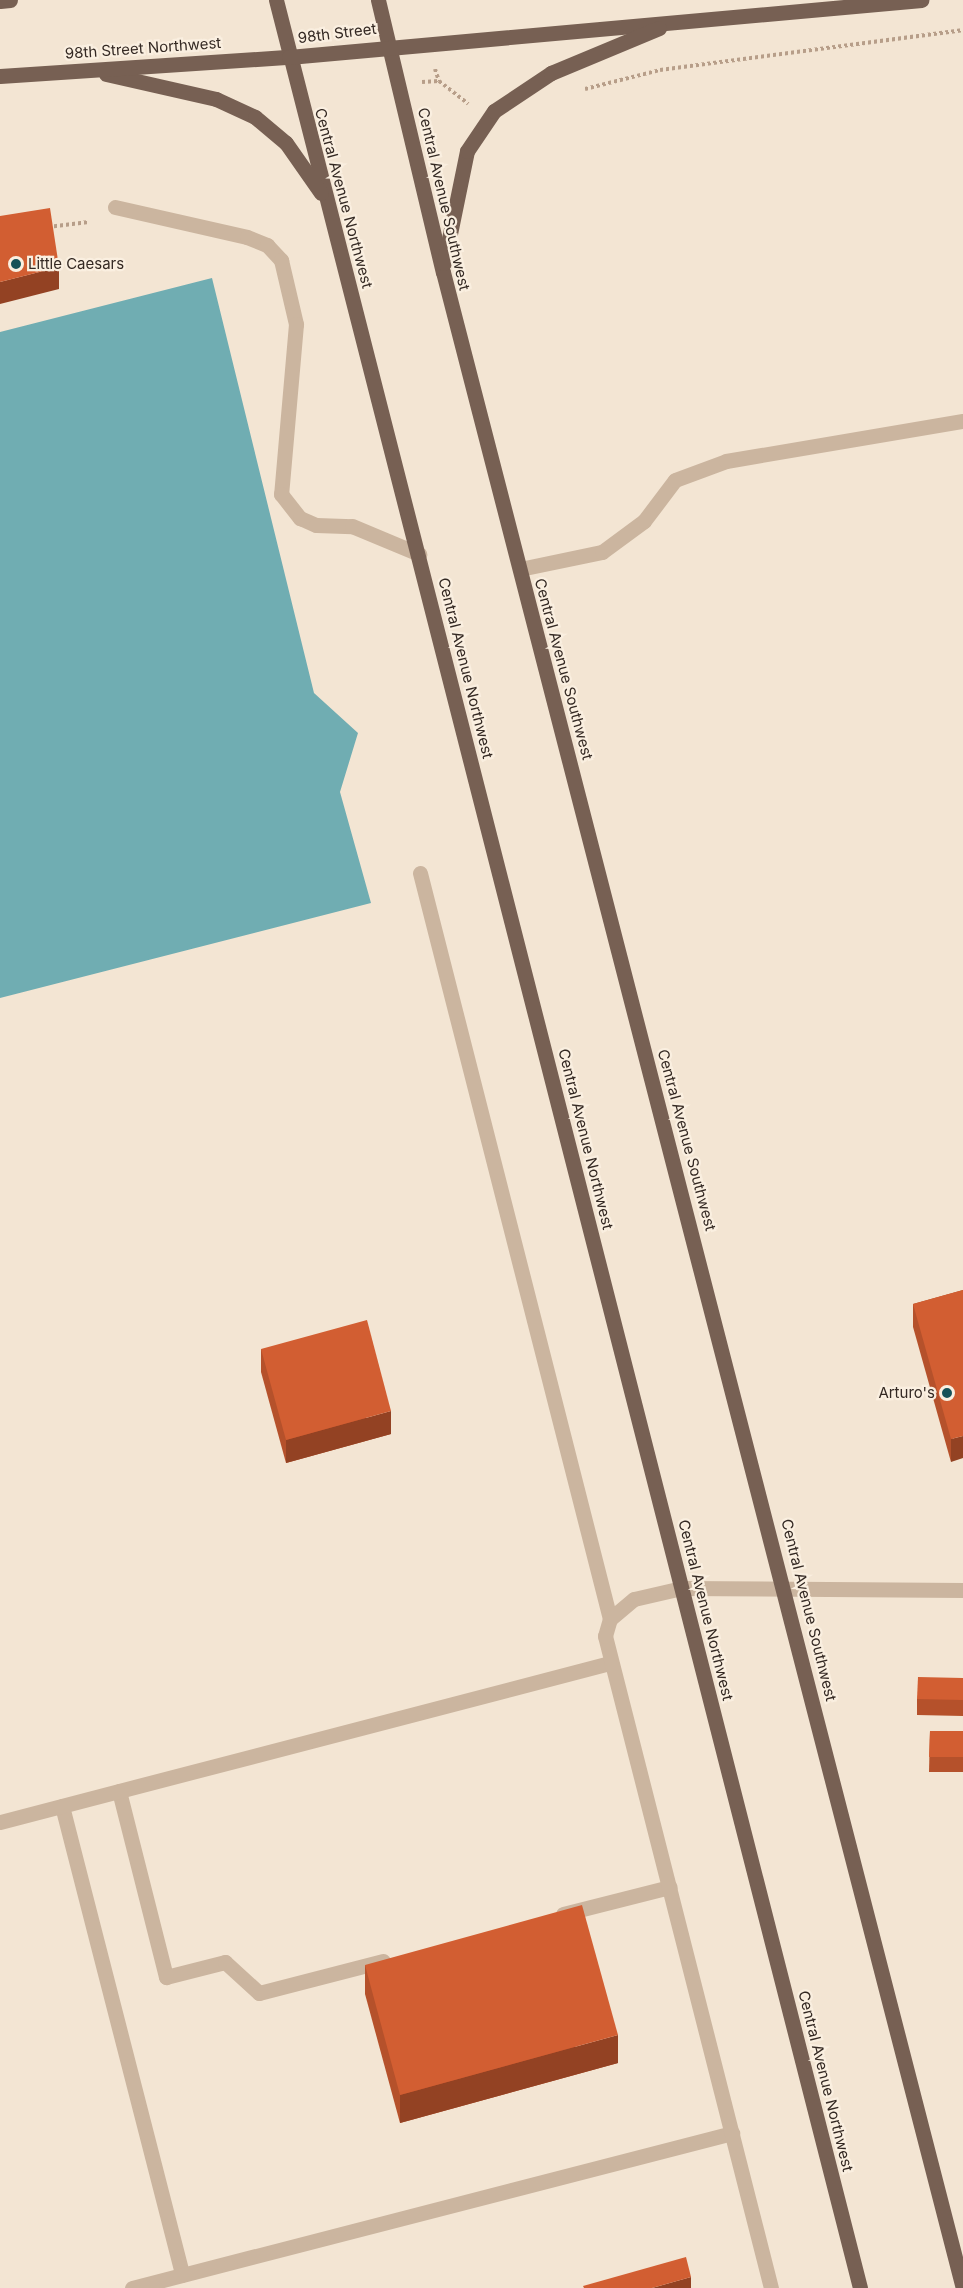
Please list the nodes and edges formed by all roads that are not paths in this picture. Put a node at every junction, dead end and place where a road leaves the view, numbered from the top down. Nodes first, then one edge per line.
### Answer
1 (10, 0) edge
2 (276, 0) edge
3 (378, 0) edge
4 (921, 0) edge
5 (0, 1) edge
6 (672, 22) junction
7 (390, 44) junction
8 (289, 57) junction
9 (88, 70) junction
10 (0, 76) edge
11 (327, 202) junction
12 (114, 207) dead end
13 (443, 272) junction
14 (963, 421) edge
15 (419, 554) junction
16 (520, 569) junction
17 (420, 873) dead end
18 (682, 1588) junction
19 (785, 1589) junction
20 (963, 1590) edge
21 (610, 1619) junction
22 (610, 1663) junction
23 (119, 1791) junction
24 (62, 1806) junction
25 (0, 1822) edge
26 (670, 1887) junction
27 (541, 1920) edge
28 (395, 1958) edge
29 (732, 2133) junction
30 (182, 2275) junction
31 (132, 2288) edge
32 (771, 2288) edge
33 (860, 2288) edge
34 (963, 2288) edge

1 - 5 main road
2 - 8 main road, Central Avenue Northwest
3 - 7 main road, Central Avenue Southwest
4 - 6 main road, 98th Street
6 - 7 main road, 98th Street
6 - 13 main road
7 - 8 main road, 98th Street
7 - 13 main road, Central Avenue Southwest
8 - 9 main road, 98th Street Northwest
8 - 11 main road, Central Avenue Northwest
9 - 10 main road, 98th Street Northwest
9 - 11 main road
11 - 15 main road, Central Avenue Northwest
12 - 15 street
13 - 16 main road, Central Avenue Southwest
14 - 16 street
15 - 18 main road, Central Avenue Northwest
16 - 19 main road, Central Avenue Southwest
17 - 21 street
18 - 19 street
18 - 21 street
18 - 33 main road, Central Avenue Northwest
19 - 20 street
19 - 34 main road, Central Avenue Southwest
21 - 22 street
22 - 23 street
22 - 26 street
23 - 24 street
23 - 28 street
24 - 25 street
24 - 30 street
26 - 27 street
26 - 29 street
29 - 30 street
29 - 32 street
30 - 31 street

